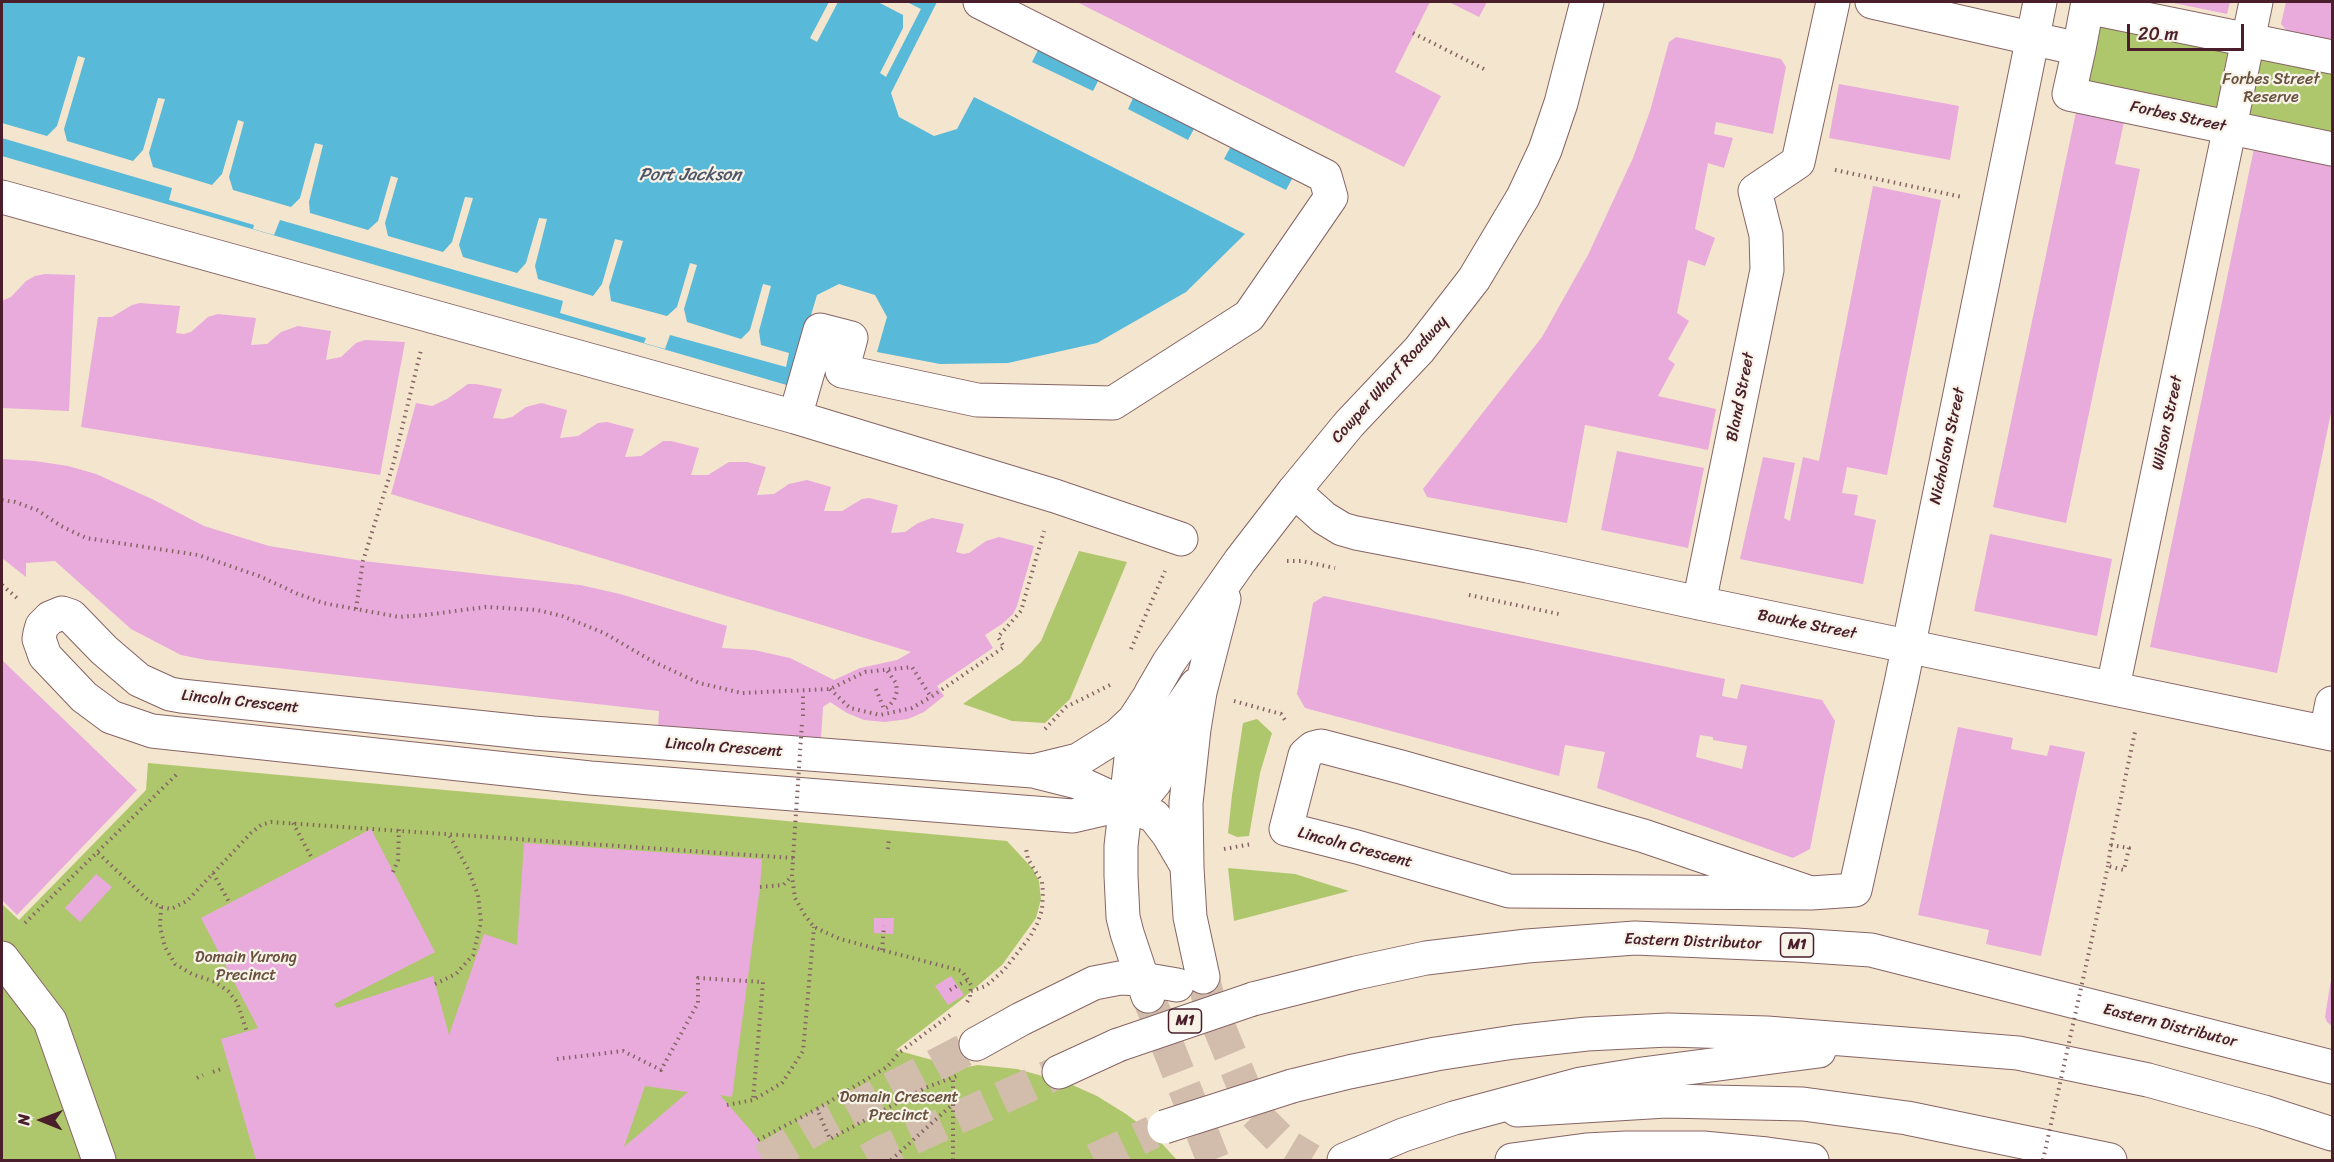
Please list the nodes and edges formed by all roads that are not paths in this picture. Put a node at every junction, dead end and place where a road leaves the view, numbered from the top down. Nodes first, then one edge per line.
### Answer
1 (980, 2) edge
2 (1587, 2) edge
3 (1833, 2) edge
4 (1872, 2) edge
5 (2040, 2) edge
6 (2252, 18) edge
7 (2033, 39) junction
8 (2079, 49) junction
9 (2332, 57) edge
10 (2226, 144) junction
11 (2332, 149) edge
12 (2, 197) edge
13 (795, 417) junction
14 (1294, 491) junction
15 (1181, 539) road end
16 (1230, 577) junction
17 (1699, 603) junction
18 (1907, 645) junction
19 (1204, 670) junction
20 (2113, 687) junction
21 (164, 692) junction
22 (1151, 693) junction
23 (2330, 723) edge
24 (152, 731) junction
25 (593, 738) junction
26 (1033, 771) junction
27 (590, 778) junction
28 (1125, 804) junction
29 (1187, 868) junction
30 (1855, 890) joint
31 (1811, 893) junction
32 (2, 958) edge
33 (1167, 984) junction
34 (1892, 1042) junction
35 (976, 1044) tunnel mouth
36 (2332, 1067) edge
37 (1059, 1071) tunnel mouth
38 (1454, 1118) junction
39 (1159, 1130) tunnel mouth
40 (2332, 1134) edge
41 (99, 1161) edge
42 (1344, 1161) edge
43 (1512, 1161) edge
44 (1812, 1161) edge
45 (2110, 1161) edge

1 - 13 main road
2 - 14 main road, Cowper Wharf Roadway
3 - 17 main road, Bland Street
4 - 7 main road
5 - 7 main road, Nicholson Street
6 - 8 main road, Forbes Street
6 - 9 main road, Forbes Street
6 - 10 main road, Wilson Street
7 - 8 main road
7 - 18 main road, Nicholson Street
8 - 10 main road, Forbes Street
10 - 11 main road, Forbes Street
10 - 20 main road, Wilson Street
12 - 13 main road
13 - 15 main road
14 - 16 main road, Cowper Wharf Roadway
14 - 17 main road, Bourke Street
16 - 19 main road, Cowper Wharf Roadway
16 - 22 main road, Cowper Wharf Roadway
17 - 18 main road, Bourke Street
18 - 20 main road, Bourke Street
18 - 30 main road, Nicholson Street
19 - 28 main road, Lincoln Crescent
19 - 29 main road, Cowper Wharf Roadway
20 - 23 main road, Bourke Street
21 - 24 main road
21 - 24 main road, Lincoln Crescent
21 - 25 main road, Lincoln Crescent
22 - 26 main road, Lincoln Crescent
22 - 28 main road, Cowper Wharf Roadway
24 - 27 main road, Lincoln Crescent
25 - 26 main road, Lincoln Crescent
25 - 27 main road
26 - 28 main road
27 - 28 main road, Lincoln Crescent
28 - 29 main road
28 - 33 main road, Cowper Wharf Roadway
29 - 33 main road, Cowper Wharf Roadway
30 - 31 main road, Lincoln Crescent
31 - 31 main road, Lincoln Crescent
32 - 41 main road
33 - 35 main road
34 - 38 main road
34 - 39 main road, bridge
34 - 40 main road
36 - 37 main road, Eastern Distributor / M1, bridge
38 - 42 main road
38 - 45 main road
43 - 44 main road

